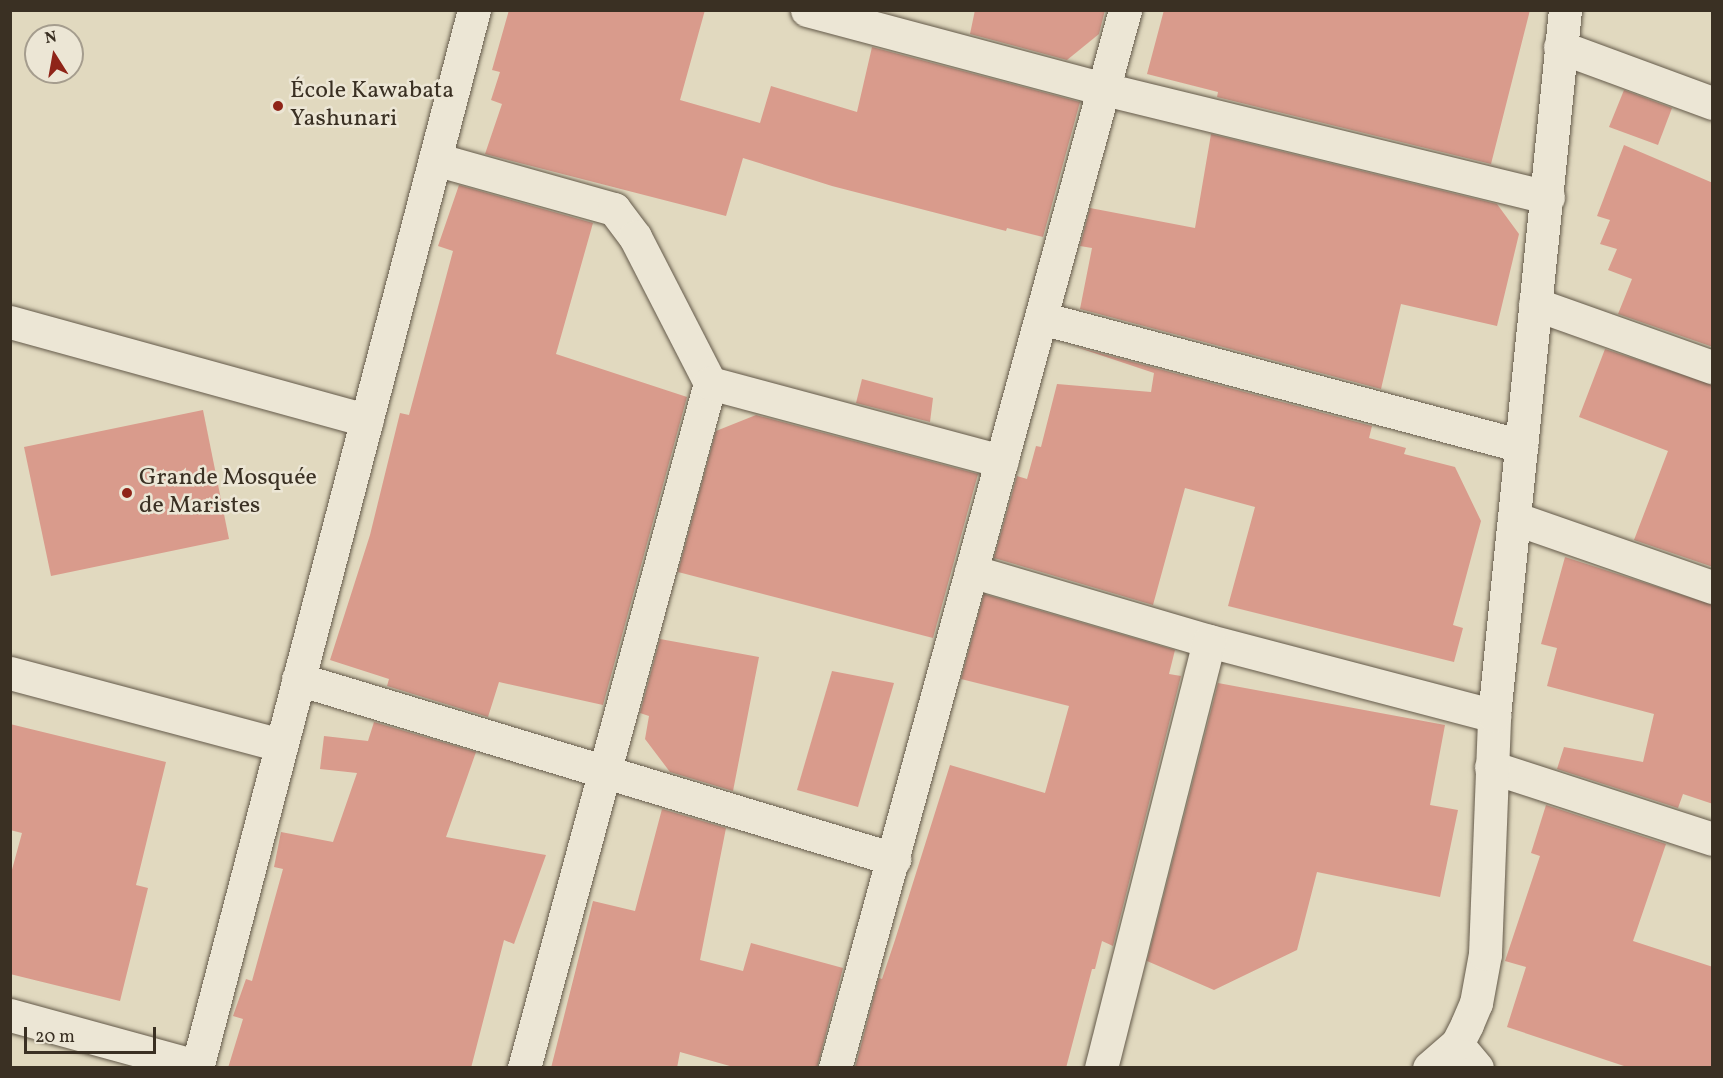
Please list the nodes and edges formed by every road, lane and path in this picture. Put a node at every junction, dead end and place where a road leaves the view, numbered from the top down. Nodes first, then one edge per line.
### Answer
1 (474, 10) edge
2 (807, 10) edge
3 (1125, 10) edge
4 (1565, 10) edge
5 (1560, 47) junction
6 (1104, 89) junction
7 (1713, 103) edge
8 (435, 159) junction
9 (1548, 197) junction
10 (1535, 304) junction
11 (1041, 318) junction
12 (10, 322) edge
13 (1713, 367) edge
14 (710, 382) junction
15 (367, 420) junction
16 (1521, 446) junction
17 (1002, 461) junction
18 (1515, 518) junction
19 (971, 572) junction
20 (1713, 587) edge
21 (1209, 641) junction
22 (10, 673) edge
23 (298, 679) junction
24 (1494, 716) junction
25 (281, 745) junction
26 (1491, 767) junction
27 (605, 772) junction
28 (1713, 839) edge
29 (894, 859) junction
30 (10, 1015) edge
31 (1467, 1056) edge
32 (197, 1067) edge
33 (524, 1068) edge
34 (835, 1068) edge
35 (1101, 1068) edge
36 (1429, 1068) edge

1 - 8 street
2 - 6 street
3 - 6 street
4 - 5 street
5 - 7 street
5 - 9 street
6 - 9 street
6 - 11 street
8 - 14 street
8 - 15 street
9 - 10 street
10 - 13 street
10 - 16 street
11 - 16 street
11 - 17 street
12 - 15 street
14 - 17 street
14 - 27 street
15 - 23 street
16 - 18 street
17 - 19 street
18 - 20 street
18 - 24 street
19 - 21 street
19 - 29 street
21 - 24 street
21 - 35 street
22 - 25 street
23 - 25 street
23 - 27 street
24 - 26 street
25 - 32 street
26 - 28 street
26 - 31 street
27 - 29 street
27 - 33 street
29 - 34 street
30 - 32 street
31 - 36 street

